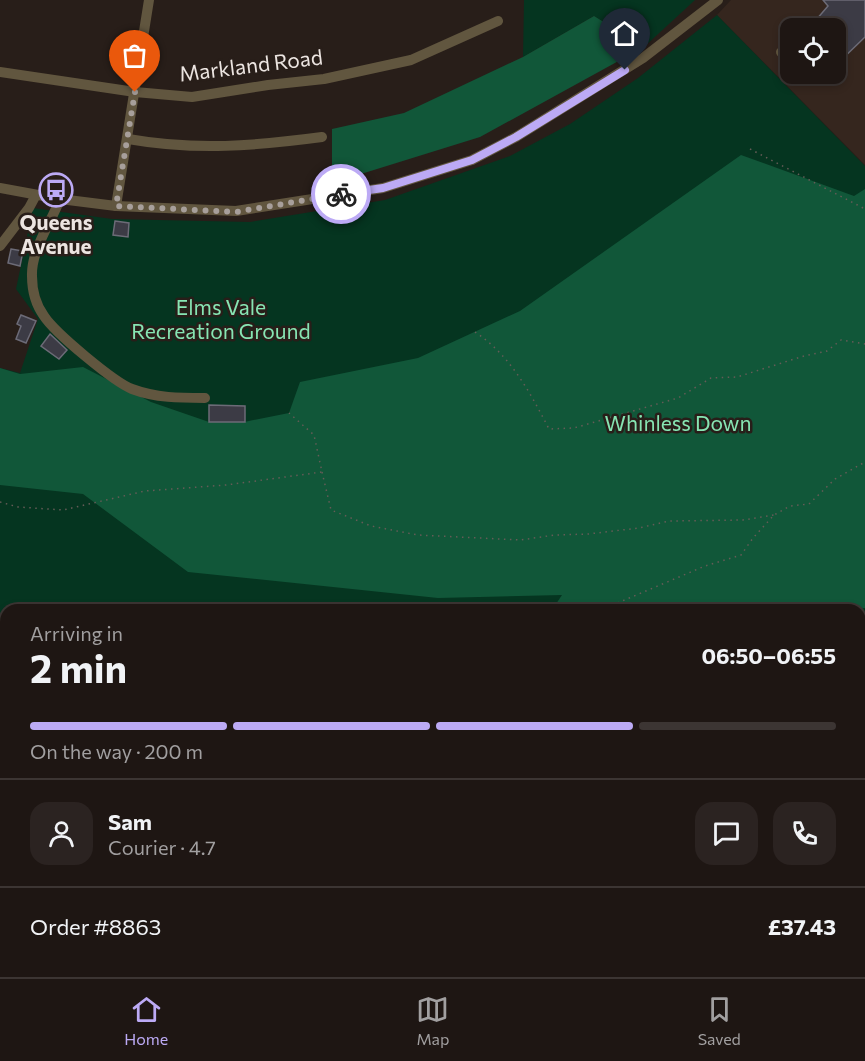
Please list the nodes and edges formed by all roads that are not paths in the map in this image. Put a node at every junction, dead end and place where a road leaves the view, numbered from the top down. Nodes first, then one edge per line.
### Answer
1 (149, 0) edge
2 (718, 0) edge
3 (498, 21) dead end
4 (0, 72) edge
5 (135, 92) junction
6 (322, 137) dead end
7 (128, 139) junction
8 (0, 188) edge
9 (36, 195) junction
10 (60, 199) junction
11 (116, 206) junction
12 (0, 246) edge
13 (205, 398) dead end

1 - 5 street
2 - 11 street
3 - 5 street, Markland Road
4 - 5 street, Markland Road
5 - 7 street
6 - 7 street
7 - 11 street
8 - 9 street
9 - 10 street
9 - 12 street
10 - 11 street
10 - 13 street

